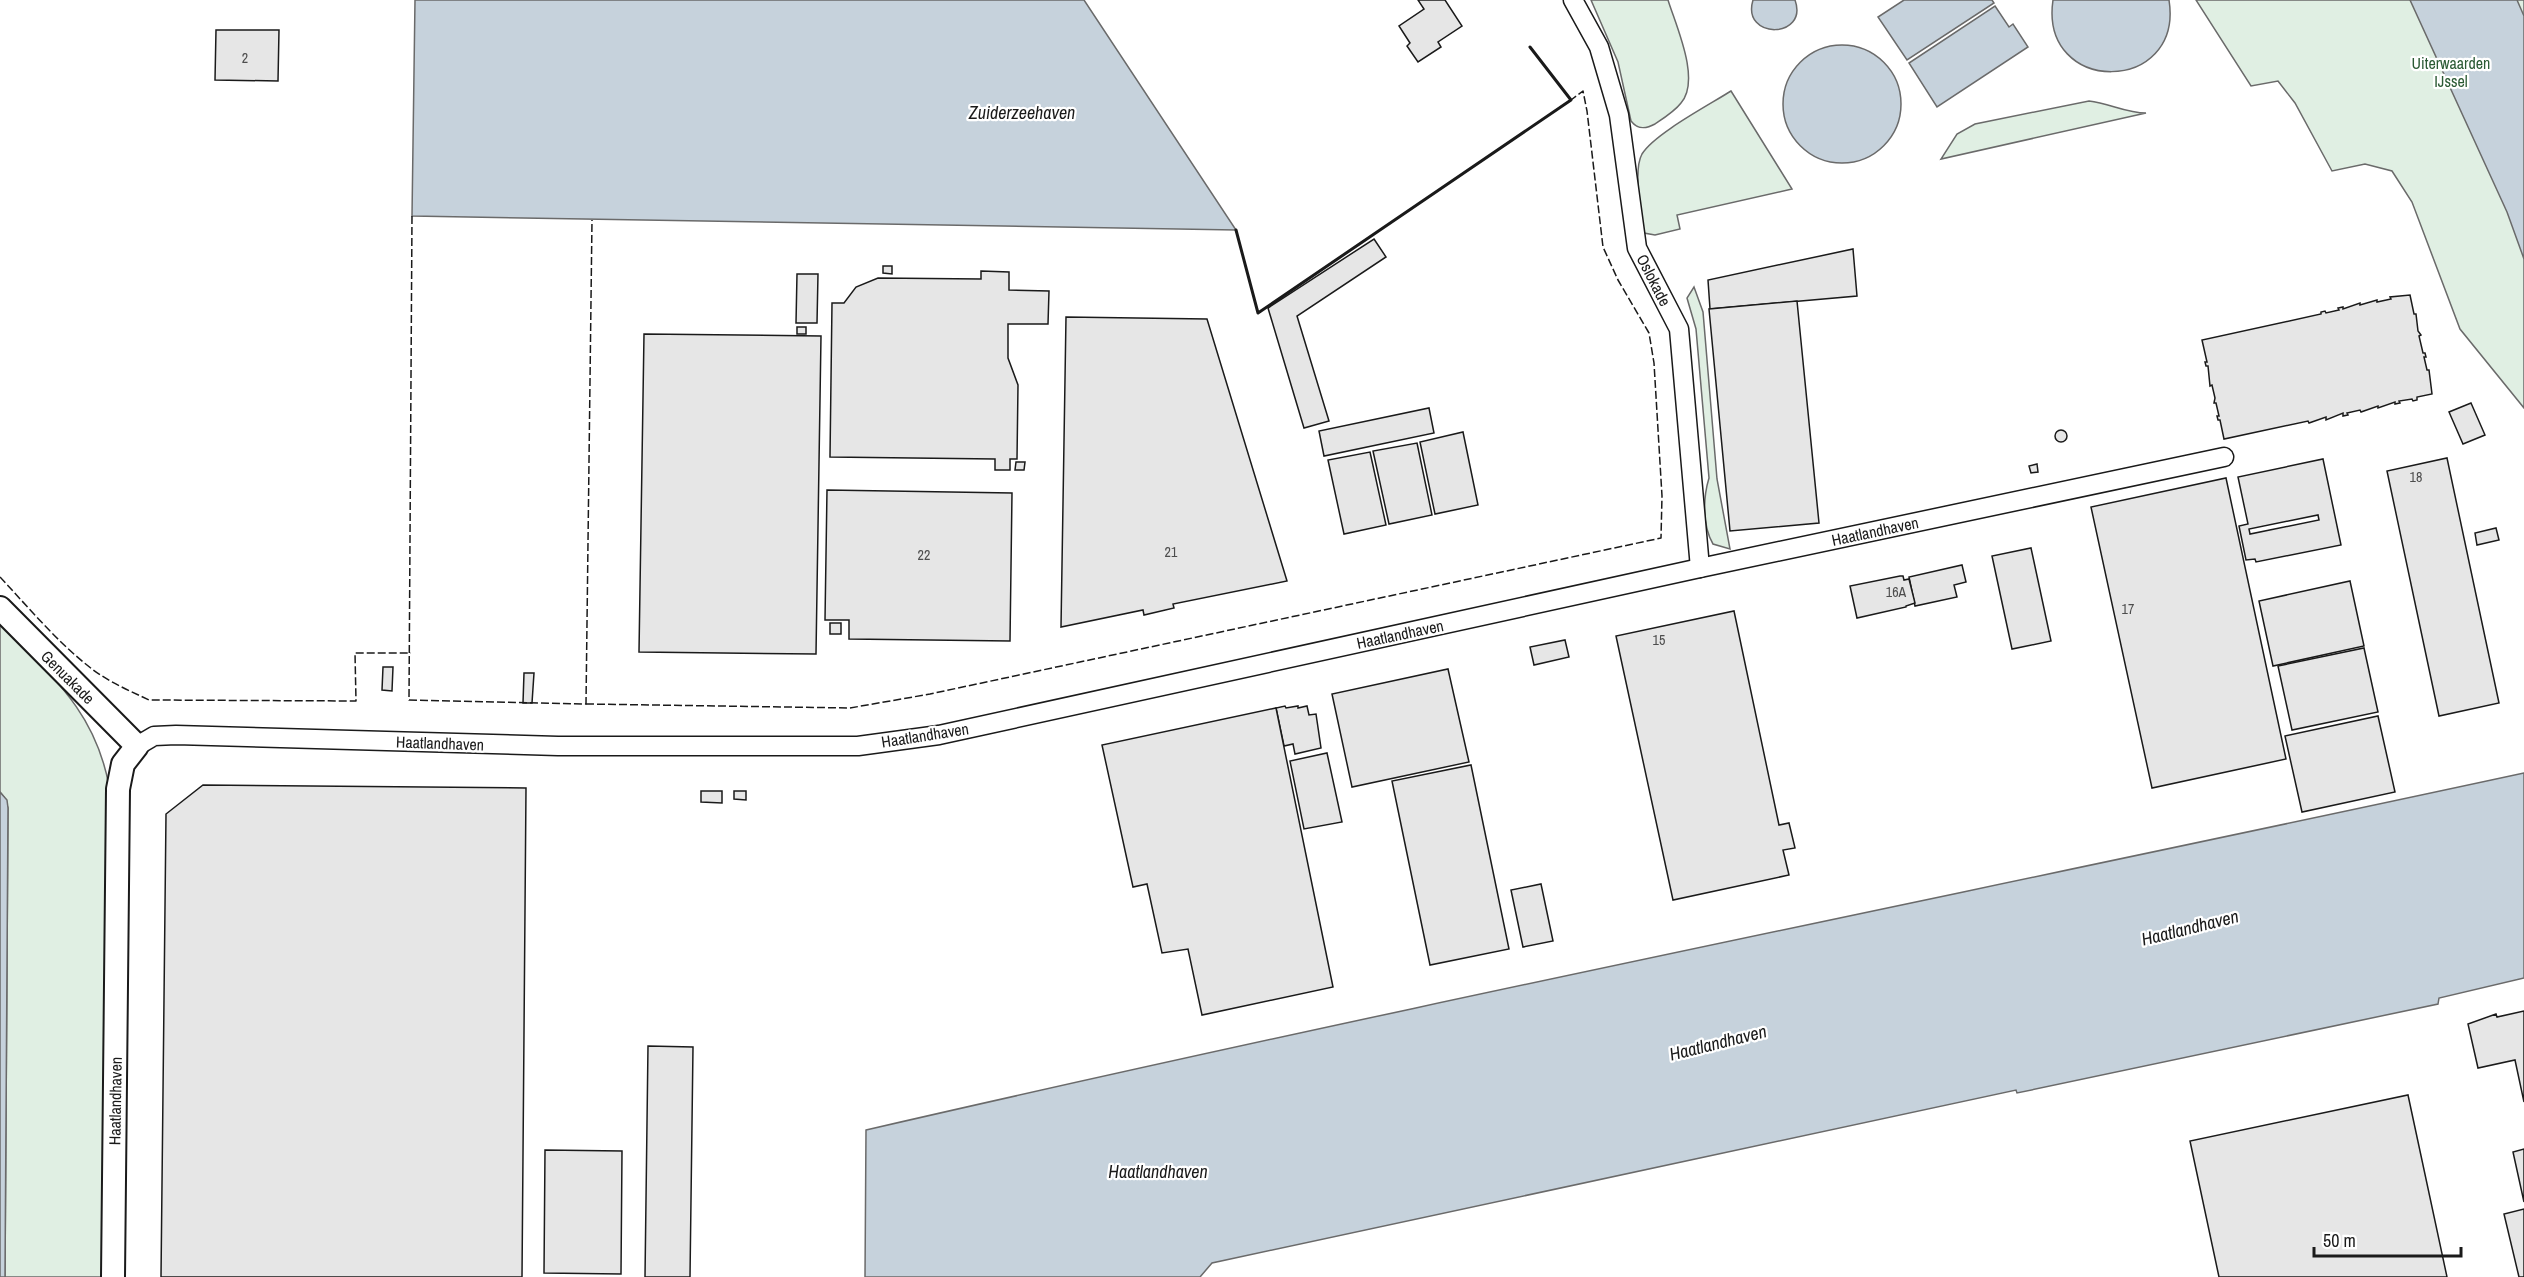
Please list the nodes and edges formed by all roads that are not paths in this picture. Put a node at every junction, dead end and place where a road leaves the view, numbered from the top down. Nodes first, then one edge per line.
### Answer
1 (1573, 0) edge
2 (2224, 458) dead end
3 (1700, 568) junction
4 (0, 608) edge
5 (137, 746) junction
6 (113, 1277) edge

1 - 3 street, Oslokade
2 - 3 street, Haatlandhaven
3 - 5 street, Haatlandhaven
4 - 5 street, Genuakade
5 - 6 street, Haatlandhaven

